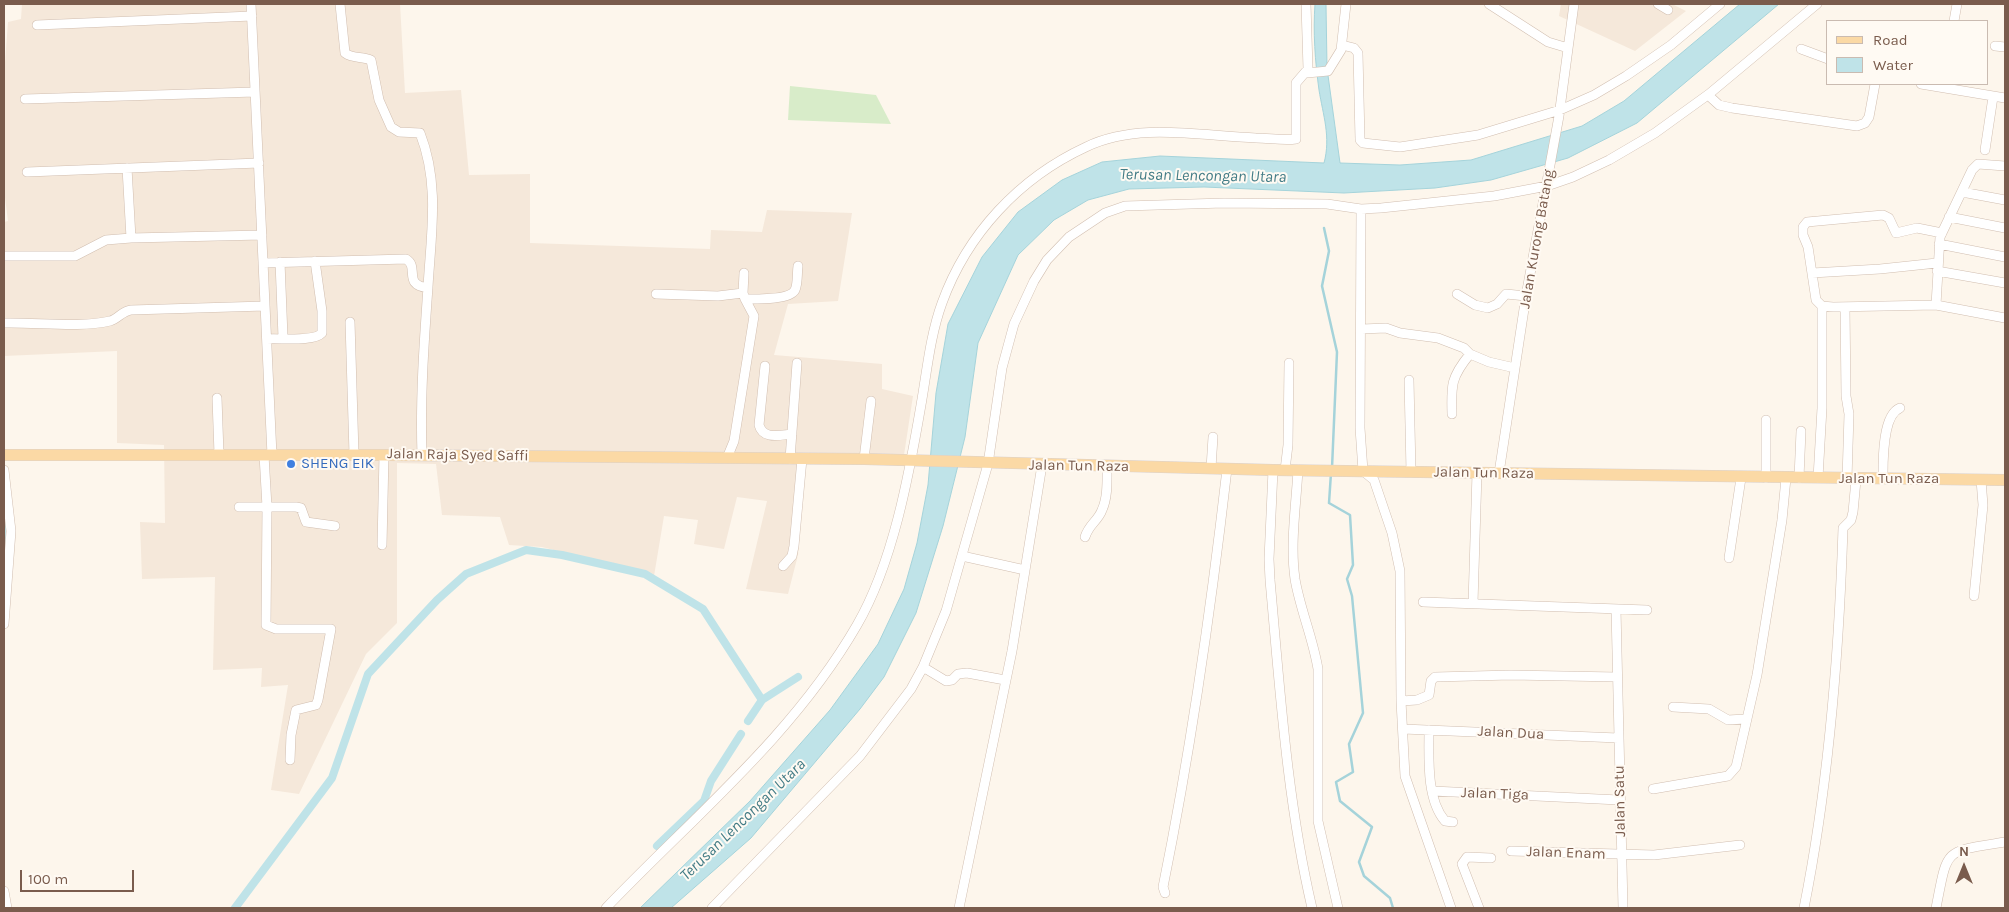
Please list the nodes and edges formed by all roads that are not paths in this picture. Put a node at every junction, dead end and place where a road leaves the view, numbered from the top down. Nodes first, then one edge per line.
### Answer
1 (251, 4) edge
2 (340, 4) edge
3 (1306, 4) edge
4 (1346, 4) edge
5 (1489, 4) edge
6 (1574, 4) edge
7 (1658, 4) edge
8 (1720, 4) edge
9 (1817, 4) edge
10 (1957, 4) edge
11 (1668, 10) dead end
12 (252, 16) junction
13 (1954, 20) edge
14 (37, 25) dead end
15 (1342, 45) junction
16 (1995, 46) dead end
17 (2005, 47) edge
18 (1568, 48) junction
19 (1801, 49) dead end
20 (1826, 58) edge
21 (1307, 73) junction
22 (1875, 85) edge
23 (1931, 85) edge
24 (1964, 88) edge
25 (255, 92) junction
26 (1708, 95) junction
27 (1993, 97) junction
28 (2005, 98) edge
29 (25, 99) dead end
30 (1559, 113) junction
31 (1985, 150) dead end
32 (259, 163) junction
33 (2005, 166) edge
34 (127, 168) junction
35 (26, 172) dead end
36 (1547, 186) junction
37 (1962, 192) junction
38 (2005, 200) edge
39 (1361, 208) junction
40 (1949, 217) junction
41 (2005, 228) edge
42 (1942, 233) junction
43 (262, 235) junction
44 (131, 238) junction
45 (1939, 244) junction
46 (4, 256) edge
47 (2005, 256) edge
48 (315, 261) junction
49 (280, 262) junction
50 (263, 263) junction
51 (798, 266) dead end
52 (1937, 267) junction
53 (744, 273) dead end
54 (1812, 273) junction
55 (2005, 283) edge
56 (428, 288) junction
57 (656, 294) dead end
58 (1457, 294) dead end
59 (744, 296) junction
60 (1526, 296) junction
61 (1936, 305) junction
62 (265, 306) junction
63 (1822, 306) junction
64 (1845, 307) junction
65 (2005, 318) edge
66 (350, 322) dead end
67 (4, 323) edge
68 (1362, 329) junction
69 (283, 337) junction
70 (267, 339) junction
71 (1470, 354) junction
72 (797, 363) dead end
73 (1289, 363) dead end
74 (765, 366) dead end
75 (1515, 368) junction
76 (1409, 380) dead end
77 (217, 398) dead end
78 (871, 401) dead end
79 (1900, 408) dead end
80 (1452, 414) dead end
81 (1766, 420) dead end
82 (1800, 431) dead end
83 (792, 434) junction
84 (1213, 437) dead end
85 (219, 454) junction
86 (354, 454) junction
87 (384, 454) junction
88 (4, 455) edge
89 (268, 455) junction
90 (422, 455) junction
91 (727, 458) junction
92 (796, 459) junction
93 (864, 459) junction
94 (913, 461) junction
95 (963, 463) joint
96 (988, 464) junction
97 (1042, 465) junction
98 (1107, 466) junction
99 (1211, 468) junction
100 (1227, 469) junction
101 (4, 470) edge
102 (1279, 470) junction
103 (1298, 470) junction
104 (1363, 471) junction
105 (1412, 472) junction
106 (1477, 473) junction
107 (1499, 473) junction
108 (1741, 478) junction
109 (1766, 478) junction
110 (1786, 478) junction
111 (1799, 478) junction
112 (1818, 478) junction
113 (1852, 479) junction
114 (1883, 479) junction
115 (1981, 480) junction
116 (2005, 480) edge
117 (267, 507) junction
118 (240, 508) dead end
119 (335, 526) dead end
120 (1085, 538) dead end
121 (382, 545) dead end
122 (962, 556) junction
123 (1729, 558) dead end
124 (783, 566) dead end
125 (1025, 570) junction
126 (1974, 596) dead end
127 (1423, 602) dead end
128 (1473, 603) junction
129 (1616, 609) junction
130 (1647, 610) dead end
131 (4, 624) edge
132 (923, 667) junction
133 (1617, 677) junction
134 (1005, 680) junction
135 (1401, 702) junction
136 (1673, 707) dead end
137 (1746, 719) junction
138 (1403, 729) junction
139 (1429, 730) junction
140 (1618, 738) junction
141 (290, 760) dead end
142 (1653, 789) dead end
143 (1433, 792) junction
144 (1619, 800) junction
145 (1453, 822) dead end
146 (2005, 842) edge
147 (1740, 846) dead end
148 (1511, 851) dead end
149 (1621, 856) junction
150 (1491, 858) dead end
151 (4, 891) edge
152 (1165, 893) dead end
153 (7, 908) edge
154 (606, 908) edge
155 (712, 908) edge
156 (958, 908) edge
157 (1312, 908) edge
158 (1338, 908) edge
159 (1451, 908) edge
160 (1479, 908) edge
161 (1623, 908) edge
162 (1804, 908) edge
163 (1936, 908) edge

1 - 12 street
2 - 56 street
3 - 21 street
4 - 15 street
5 - 18 street
6 - 18 street, Jalan Kurong Batang
7 - 11 street
8 - 30 street
9 - 26 street
10 - 13 street
12 - 14 street
12 - 25 street
15 - 21 street
15 - 30 street
16 - 17 street
18 - 30 street, Jalan Kurong Batang
19 - 20 street
21 - 94 street
22 - 26 street
23 - 24 street
24 - 27 street
25 - 29 street
25 - 32 street
26 - 36 street
27 - 28 street
27 - 31 street
30 - 36 street, Jalan Kurong Batang
32 - 34 street
32 - 43 street
33 - 37 street
34 - 35 street
34 - 44 street
36 - 39 street
36 - 60 street, Jalan Kurong Batang
37 - 38 street
37 - 40 street
39 - 68 street
39 - 96 street
40 - 41 street
40 - 42 street
42 - 45 street
42 - 54 street
43 - 44 street
43 - 50 street
44 - 46 street
45 - 47 street
45 - 52 street
48 - 49 street
48 - 56 street
48 - 69 street
49 - 50 street
49 - 69 street
50 - 62 street
51 - 59 street
52 - 54 street
52 - 55 street
52 - 61 street
53 - 59 street
54 - 63 street
56 - 90 street
57 - 59 street
58 - 60 street
59 - 91 street
60 - 75 street, Jalan Kurong Batang
61 - 64 street
61 - 65 street
62 - 67 street
62 - 70 street
63 - 64 street
63 - 112 street
64 - 113 street
66 - 86 street
68 - 71 street
68 - 104 street
69 - 70 street
70 - 89 street
71 - 75 street
71 - 80 street
72 - 83 street
73 - 102 street
74 - 83 street
75 - 107 street, Jalan Kurong Batang
76 - 105 street
77 - 85 street
78 - 93 street
79 - 114 street
81 - 109 street
82 - 111 street
83 - 92 street
84 - 99 street
85 - 88 main road, Jalan Raja Syed Saffi
85 - 89 main road, Jalan Raja Syed Saffi
86 - 87 main road, Jalan Raja Syed Saffi
86 - 89 main road, Jalan Raja Syed Saffi
87 - 90 main road, Jalan Raja Syed Saffi
87 - 121 street
89 - 117 street
90 - 91 main road, Jalan Raja Syed Saffi
91 - 92 main road, Jalan Raja Syed Saffi
92 - 93 main road, Jalan Raja Syed Saffi
92 - 124 street
93 - 94 main road, Jalan Raja Syed Saffi
94 - 95 main road, Jalan Raja Syed Saffi
94 - 154 street
95 - 96 main road, Jalan Tun Raza
96 - 97 main road, Jalan Tun Raza
96 - 122 street
97 - 98 main road, Jalan Tun Raza
97 - 125 street
98 - 99 main road, Jalan Tun Raza
98 - 120 street
99 - 100 main road, Jalan Tun Raza
100 - 102 main road, Jalan Tun Raza
100 - 152 street
101 - 131 street
102 - 103 main road, Jalan Tun Raza
102 - 157 street
103 - 104 main road, Jalan Tun Raza
103 - 158 street
104 - 105 main road, Jalan Tun Raza
104 - 135 street
105 - 106 main road, Jalan Tun Raza
106 - 107 main road, Jalan Tun Raza
106 - 128 street
107 - 108 main road, Jalan Tun Raza
108 - 109 main road, Jalan Tun Raza
108 - 123 street
109 - 110 main road, Jalan Tun Raza
110 - 111 main road, Jalan Tun Raza
110 - 137 street
111 - 112 main road, Jalan Tun Raza
112 - 113 main road, Jalan Tun Raza
113 - 114 main road, Jalan Tun Raza
113 - 162 street
114 - 115 main road, Jalan Tun Raza
115 - 116 main road, Jalan Tun Raza
115 - 126 street
117 - 118 street
117 - 119 street
117 - 141 street
122 - 125 street
122 - 132 street
125 - 134 street
127 - 128 street
128 - 129 street
129 - 130 street
129 - 133 street, Jalan Satu
132 - 134 street
132 - 155 street
133 - 135 street
133 - 140 street, Jalan Satu
134 - 156 street
135 - 138 street
136 - 137 street
137 - 142 street
138 - 139 street, Jalan Dua
138 - 159 street
139 - 140 street, Jalan Dua
139 - 143 street
140 - 144 street, Jalan Satu
143 - 144 street, Jalan Tiga
143 - 145 street
144 - 149 street, Jalan Satu
146 - 163 street
147 - 149 street, Jalan Enam
148 - 149 street, Jalan Enam
149 - 161 street, Jalan Satu
150 - 160 street
151 - 153 street

